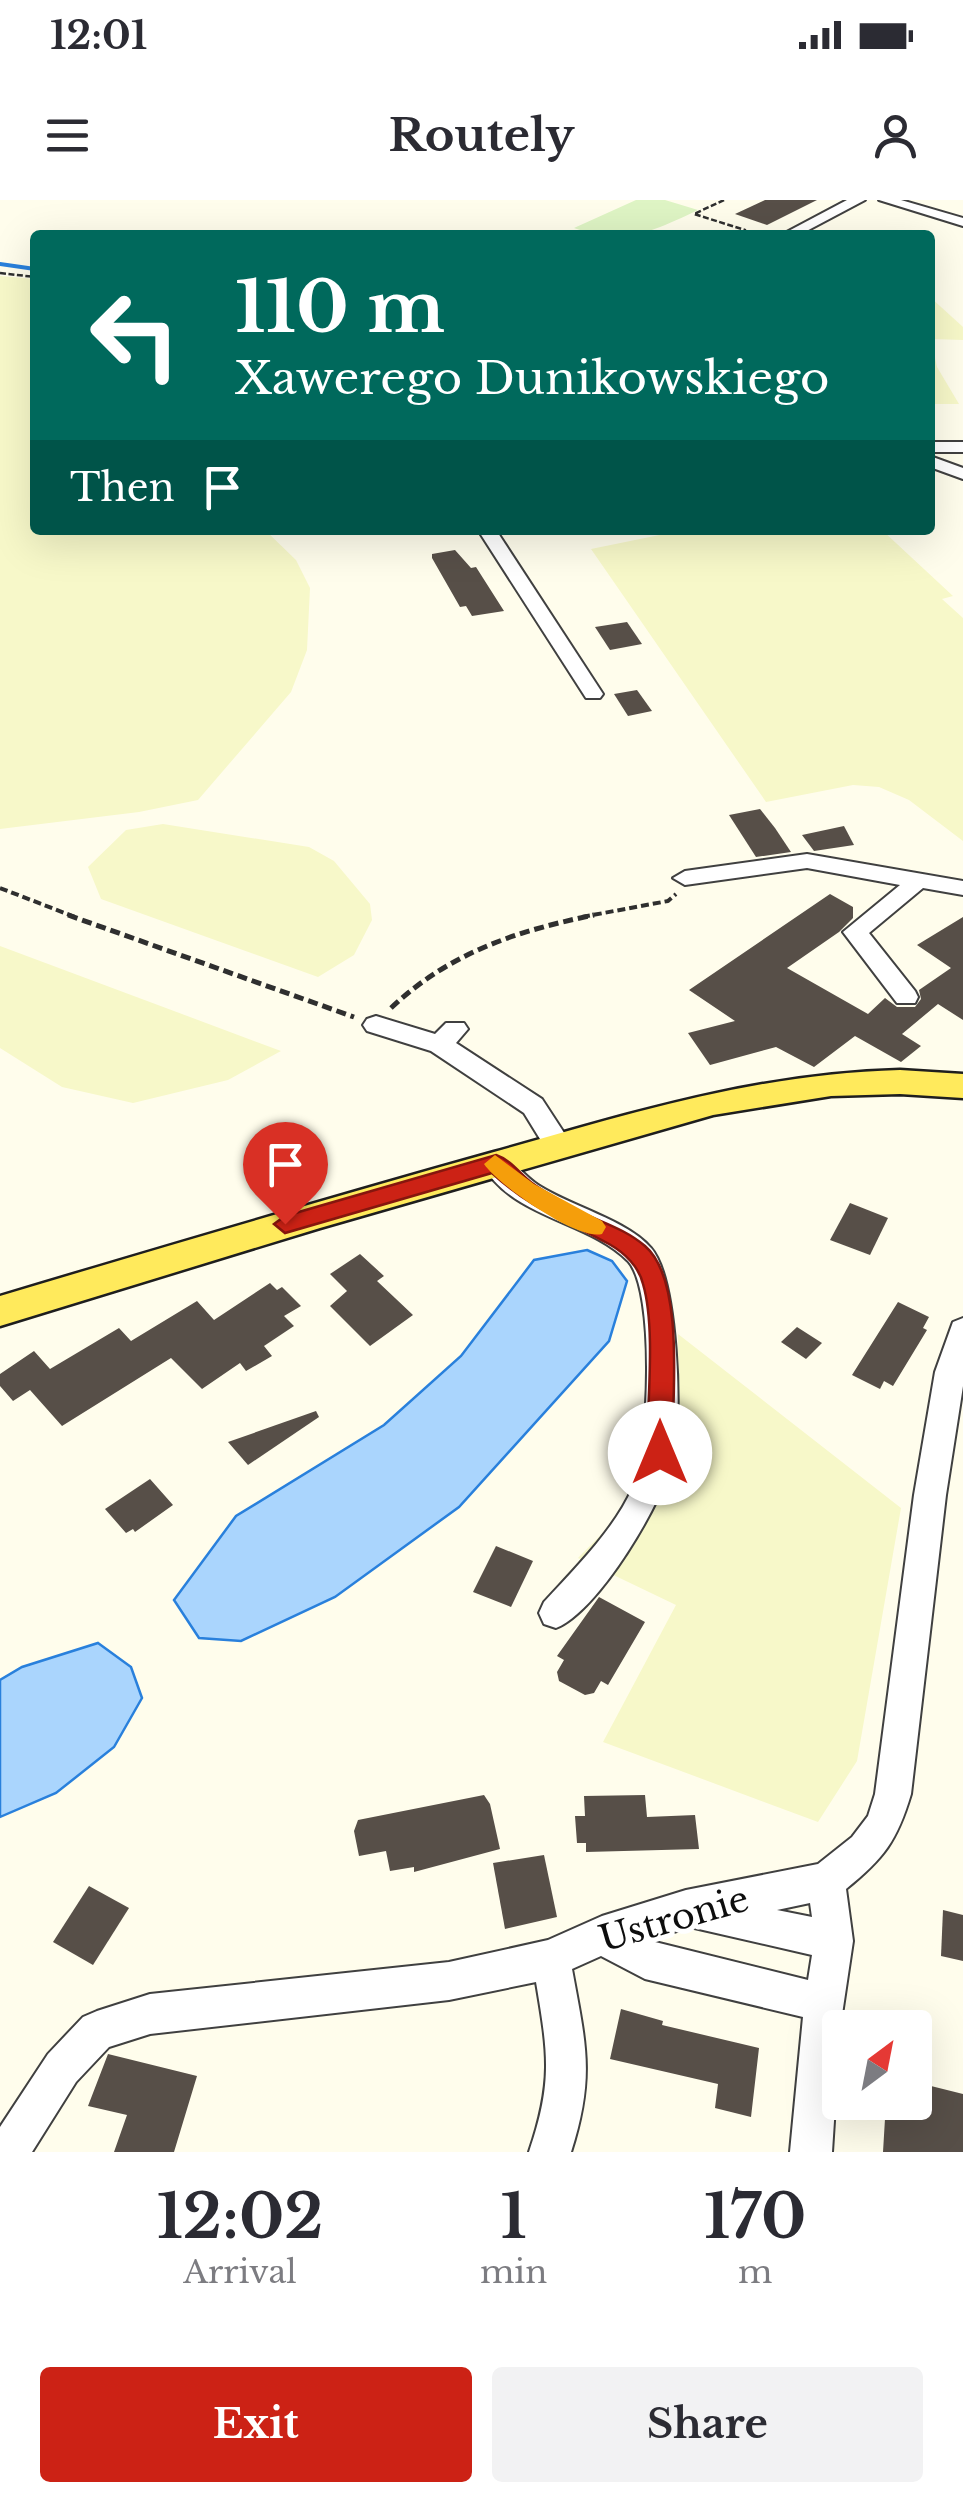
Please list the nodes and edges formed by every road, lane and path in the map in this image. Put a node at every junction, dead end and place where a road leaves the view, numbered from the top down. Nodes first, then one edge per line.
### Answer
1 (724, 200) edge
2 (858, 200) edge
3 (886, 200) edge
4 (963, 222) edge
5 (744, 230) edge
6 (798, 230) edge
7 (0, 273) edge
8 (30, 276) edge
9 (935, 446) edge
10 (963, 446) edge
11 (935, 463) edge
12 (963, 474) edge
13 (491, 535) edge
14 (592, 694) dead end
15 (684, 878) joint
16 (918, 880) junction
17 (0, 888) edge
18 (963, 888) edge
19 (906, 998) dead end
20 (376, 1025) junction
21 (963, 1086) edge
22 (558, 1145) junction
23 (496, 1164) junction
24 (0, 1311) edge
25 (963, 1330) edge
26 (556, 1612) dead end
27 (826, 1881) junction
28 (686, 1909) junction
29 (602, 1935) junction
30 (834, 1941) junction
31 (551, 1959) junction
32 (824, 2004) junction
33 (8, 2152) edge
34 (550, 2152) edge
35 (812, 2152) edge

1 - 5 path
2 - 6 street
3 - 4 street
7 - 8 path
9 - 10 street
11 - 12 street
13 - 14 street
15 - 16 street
15 - 20 path
16 - 18 street
16 - 19 street
17 - 20 path
20 - 22 street
21 - 22 main road
22 - 23 main road
23 - 24 main road
23 - 26 street
25 - 27 street, Ustronie
27 - 28 street, Ustronie
27 - 30 street
28 - 29 street, Ustronie
28 - 30 street
29 - 31 street, Ustronie
29 - 32 street
30 - 32 street
31 - 33 street, Ustronie
31 - 34 street
32 - 35 street

